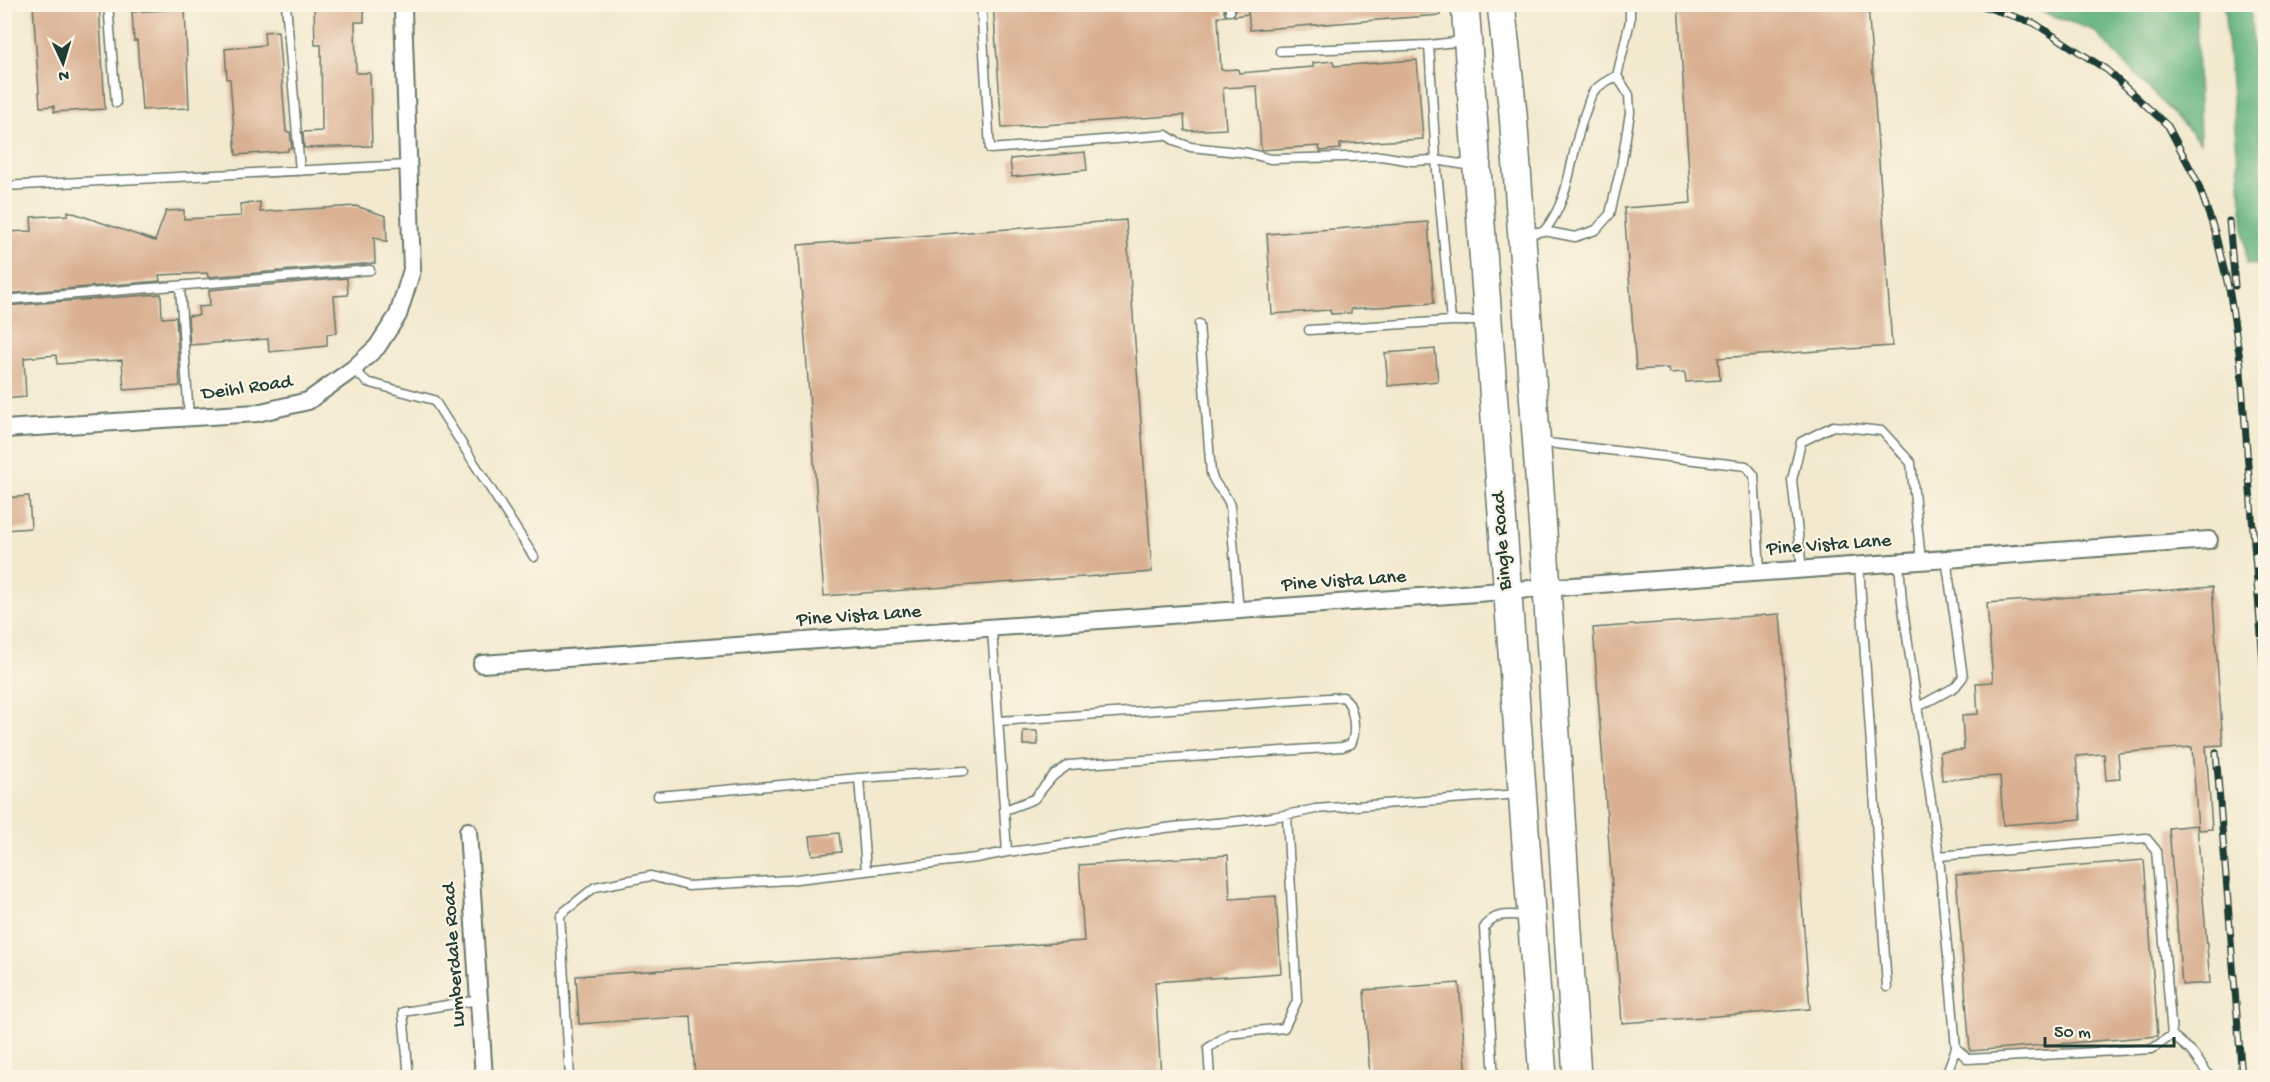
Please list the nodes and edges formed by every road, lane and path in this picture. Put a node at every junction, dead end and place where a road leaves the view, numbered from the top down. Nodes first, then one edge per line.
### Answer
1 (108, 4) edge
2 (286, 4) edge
3 (406, 4) edge
4 (981, 4) edge
5 (1465, 4) edge
6 (1501, 4) edge
7 (1630, 4) edge
8 (1468, 41) junction
9 (1428, 45) junction
10 (1280, 51) dead end
11 (1617, 76) junction
12 (116, 103) dead end
13 (1436, 160) junction
14 (408, 165) junction
15 (1477, 167) junction
16 (300, 171) junction
17 (4, 186) edge
18 (1532, 233) junction
19 (1481, 239) junction
20 (370, 270) dead end
21 (180, 287) junction
22 (4, 300) edge
23 (1450, 321) junction
24 (1487, 321) junction
25 (1199, 324) dead end
26 (1309, 330) dead end
27 (353, 369) junction
28 (189, 418) junction
29 (4, 429) edge
30 (1536, 442) junction
31 (2209, 540) dead end
32 (534, 557) dead end
33 (1946, 558) junction
34 (1921, 560) junction
35 (1899, 562) junction
36 (1858, 565) junction
37 (1802, 568) junction
38 (1760, 572) junction
39 (1547, 588) junction
40 (1507, 592) junction
41 (1239, 611) junction
42 (992, 629) junction
43 (482, 664) dead end
44 (1918, 707) junction
45 (999, 721) junction
46 (964, 771) dead end
47 (859, 778) junction
48 (1522, 794) junction
49 (658, 796) dead end
50 (1005, 810) junction
51 (1287, 816) junction
52 (468, 831) dead end
53 (1007, 852) junction
54 (1939, 856) junction
55 (866, 871) junction
56 (1567, 914) junction
57 (1532, 916) junction
58 (1887, 987) dead end
59 (479, 1000) junction
60 (2172, 1035) junction
61 (1956, 1048) junction
62 (409, 1077) edge
63 (484, 1077) edge
64 (570, 1077) edge
65 (1210, 1077) edge
66 (1494, 1077) edge
67 (1543, 1077) edge
68 (1577, 1077) edge
69 (1945, 1077) edge
70 (2211, 1077) edge

1 - 12 lane
2 - 16 lane
3 - 14 street, Deihl Road
4 - 13 lane
5 - 8 main road, Bingle Road
6 - 18 main road, Bingle Road
7 - 11 lane
8 - 9 lane
8 - 15 main road, Bingle Road
9 - 10 lane
9 - 13 lane
11 - 18 lane
11 - 18 lane
13 - 15 lane
13 - 23 lane
14 - 16 lane
14 - 27 street, Deihl Road
15 - 19 main road, Bingle Road
16 - 17 lane
18 - 19 main road
18 - 30 main road, Bingle Road
19 - 24 main road, Bingle Road
20 - 21 lane
21 - 22 lane
21 - 28 lane
23 - 24 lane
23 - 26 lane
24 - 40 main road, Bingle Road
25 - 41 lane
27 - 28 street, Deihl Road
27 - 32 lane
28 - 29 street, Deihl Road
30 - 38 lane
30 - 39 main road, Bingle Road
31 - 33 street, Pine Vista Lane
33 - 34 street, Pine Vista Lane
33 - 44 lane
34 - 35 street, Pine Vista Lane
34 - 37 lane
35 - 36 street, Pine Vista Lane
35 - 44 lane
36 - 37 street, Pine Vista Lane
36 - 58 lane
37 - 38 street, Pine Vista Lane
38 - 39 street, Pine Vista Lane
39 - 40 street, Pine Vista Lane
39 - 56 main road, Bingle Road
40 - 41 street, Pine Vista Lane
40 - 48 main road, Bingle Road
41 - 42 street, Pine Vista Lane
42 - 43 street, Pine Vista Lane
42 - 45 lane
44 - 54 lane
45 - 50 lane
45 - 50 lane
46 - 47 lane
47 - 49 lane
47 - 55 lane
48 - 51 lane
48 - 57 main road, Bingle Road
50 - 53 lane
51 - 53 lane
51 - 65 lane
52 - 59 street, Lumberdale Road
53 - 55 lane
54 - 60 lane
54 - 61 lane
55 - 64 lane
56 - 57 main road
56 - 68 main road, Bingle Road
57 - 66 lane
57 - 67 main road, Bingle Road
59 - 62 lane
59 - 63 street, Lumberdale Road
60 - 61 lane
60 - 70 lane
61 - 69 lane

